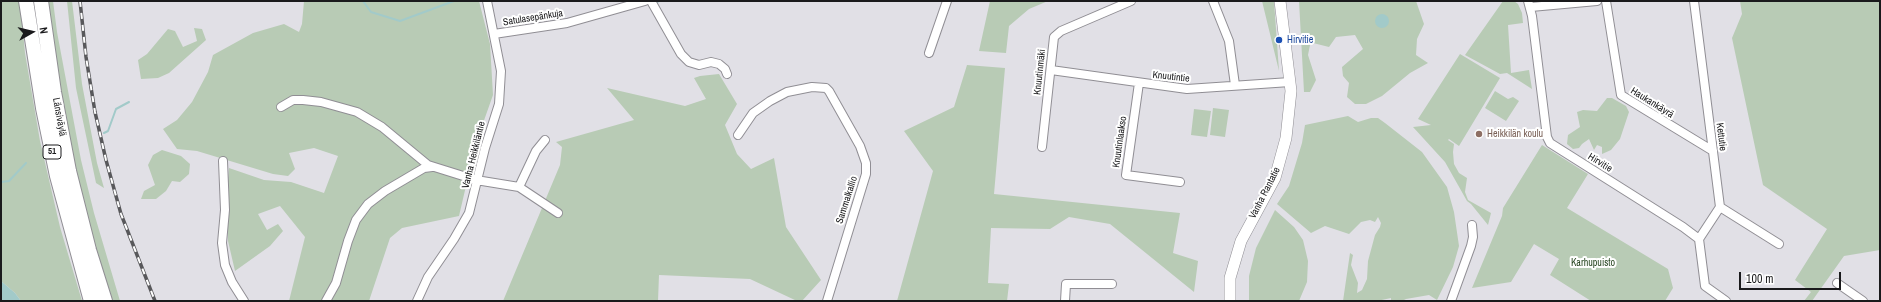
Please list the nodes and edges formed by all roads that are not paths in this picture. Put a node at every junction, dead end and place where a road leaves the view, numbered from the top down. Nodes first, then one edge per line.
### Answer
1 (26, 1) edge
2 (41, 1) edge
3 (487, 1) edge
4 (645, 1) edge
5 (651, 1) edge
6 (947, 1) edge
7 (1131, 1) edge
8 (1213, 1) edge
9 (1280, 1) edge
10 (1597, 1) edge
11 (1606, 1) edge
12 (1694, 1) edge
13 (1530, 4) edge
14 (494, 34) junction
15 (929, 53) dead end
16 (1051, 70) junction
17 (727, 74) dead end
18 (1290, 82) junction
19 (1139, 83) junction
20 (1235, 85) junction
21 (280, 107) dead end
22 (738, 135) dead end
23 (545, 140) dead end
24 (1042, 147) dead end
25 (1713, 151) junction
26 (223, 161) dead end
27 (433, 167) junction
28 (476, 180) junction
29 (1180, 182) dead end
30 (519, 187) junction
31 (1720, 207) junction
32 (558, 213) dead end
33 (1472, 225) dead end
34 (1699, 240) junction
35 (1779, 244) dead end
36 (1837, 283) dead end
37 (1112, 284) dead end
38 (91, 301) edge
39 (106, 301) edge
40 (244, 301) edge
41 (326, 301) edge
42 (418, 301) edge
43 (827, 301) edge
44 (1065, 301) edge
45 (1230, 301) edge
46 (1451, 301) edge
47 (1726, 301) edge
48 (1863, 301) edge

1 - 38 highway, Länsiväylä / 51
2 - 39 highway, Länsiväylä / 51
3 - 14 street, Vanha Heikkiläntie
4 - 14 street, Satulasepänkuja
5 - 17 street
6 - 15 street
7 - 16 street, Knuutinmäki
8 - 20 street
9 - 18 main road, Vanha Rantatie
10 - 13 street
11 - 25 street, Haukankäyrä
12 - 25 street, Kettutie
13 - 34 street, Hirvitie
14 - 28 street, Vanha Heikkiläntie
16 - 19 street, Knuutintie
16 - 24 street, Knuutinmäki
18 - 20 street, Knuutintie
18 - 45 main road, Vanha Rantatie
19 - 20 street, Knuutintie
19 - 29 street, Knuutinlaakso
21 - 27 street
22 - 43 street, Sammalkallio
23 - 30 street
25 - 31 street, Kettutie
26 - 40 street
27 - 28 street
27 - 41 street
28 - 30 street
28 - 42 street, Vanha Heikkiläntie
30 - 32 street
31 - 34 street
31 - 35 street
33 - 46 street
34 - 47 street
36 - 48 street
37 - 44 street

